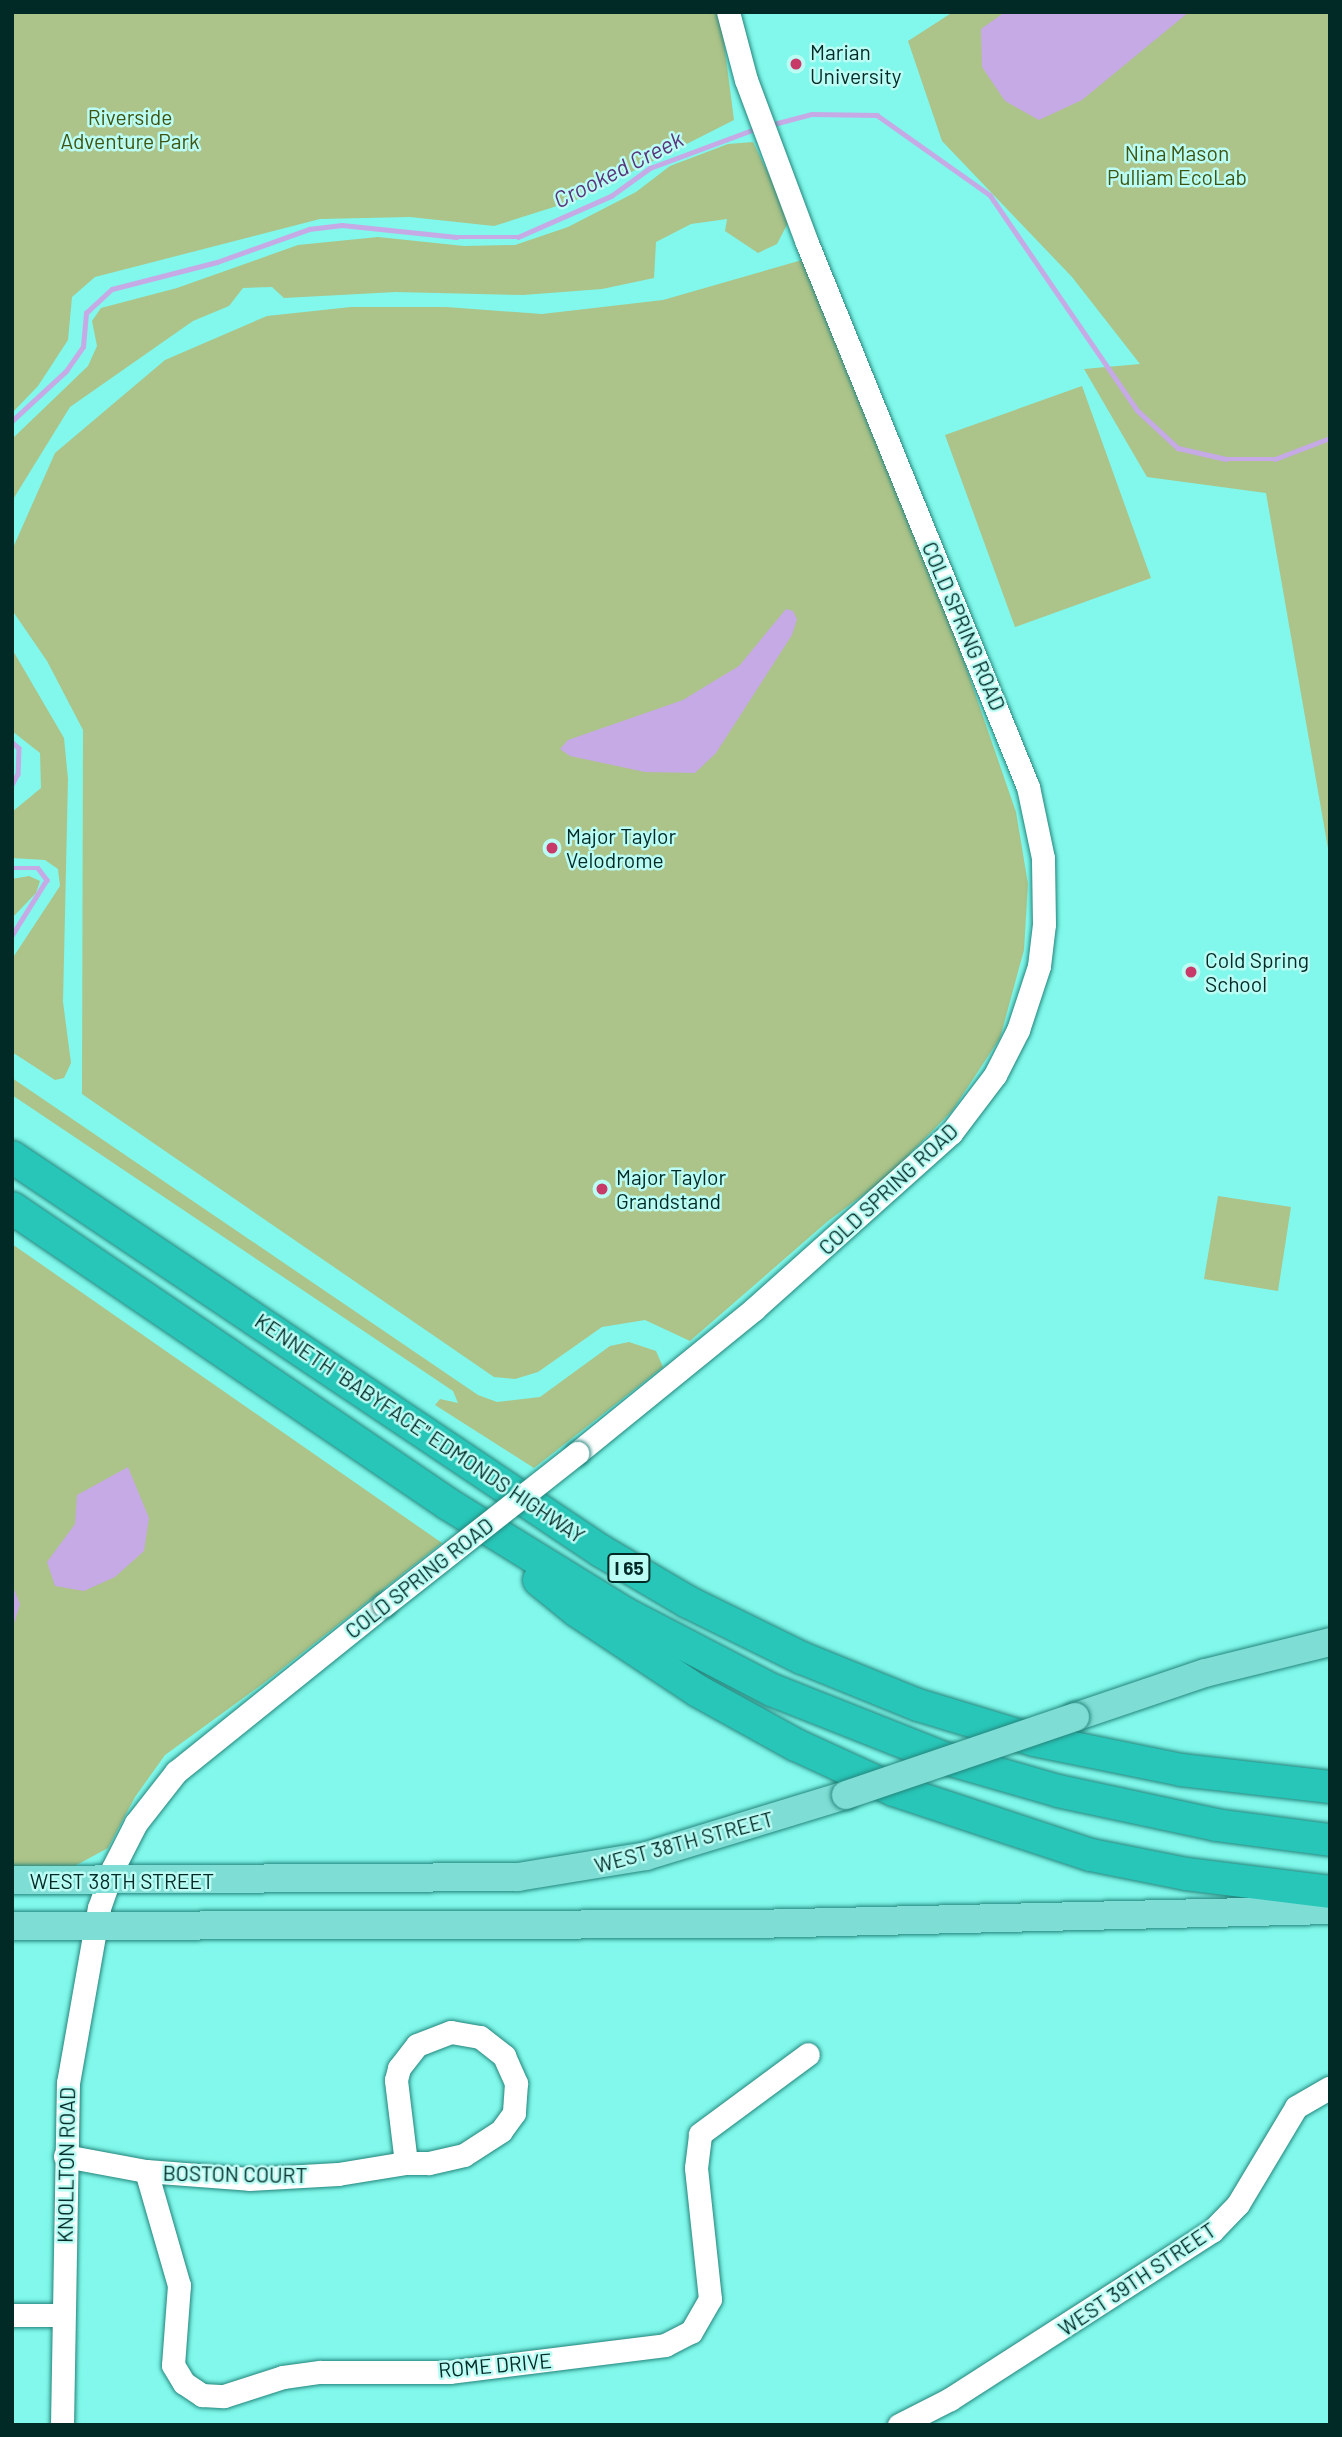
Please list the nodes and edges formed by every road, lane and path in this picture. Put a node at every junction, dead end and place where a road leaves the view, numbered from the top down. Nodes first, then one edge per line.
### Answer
1 (728, 12) edge
2 (12, 1157) edge
3 (12, 1208) edge
4 (448, 1504) junction
5 (1330, 1642) edge
6 (1330, 1787) edge
7 (1330, 1840) edge
8 (12, 1880) edge
9 (109, 1881) junction
10 (1330, 1892) edge
11 (1330, 1910) edge
12 (98, 1918) junction
13 (12, 1926) edge
14 (808, 2054) dead end
15 (1330, 2087) edge
16 (65, 2156) junction
17 (406, 2163) junction
18 (146, 2171) junction
19 (12, 2315) edge
20 (63, 2315) junction
21 (62, 2425) edge
22 (899, 2425) edge

1 - 9 street, COLD SPRING ROAD, bridge
2 - 6 highway, KENNETH "BABYFACE" EDMONDS HIGHWAY / I 65
3 - 4 highway, KENNETH "BABYFACE" EDMONDS HIGHWAY / I 65
4 - 7 highway, KENNETH "BABYFACE" EDMONDS HIGHWAY / I 65
4 - 10 highway
5 - 9 main road, WEST 38TH STREET, bridge
8 - 9 main road, WEST 38TH STREET
9 - 12 street, COLD SPRING ROAD
11 - 12 main road
12 - 13 main road
12 - 16 street, KNOLLTON ROAD
14 - 18 street, ROME DRIVE
15 - 22 street, WEST 39TH STREET
16 - 18 street, BOSTON COURT
16 - 20 street, KNOLLTON ROAD
17 - 17 street, BOSTON COURT
17 - 18 street, BOSTON COURT
19 - 20 street
20 - 21 street, KNOLLTON ROAD

